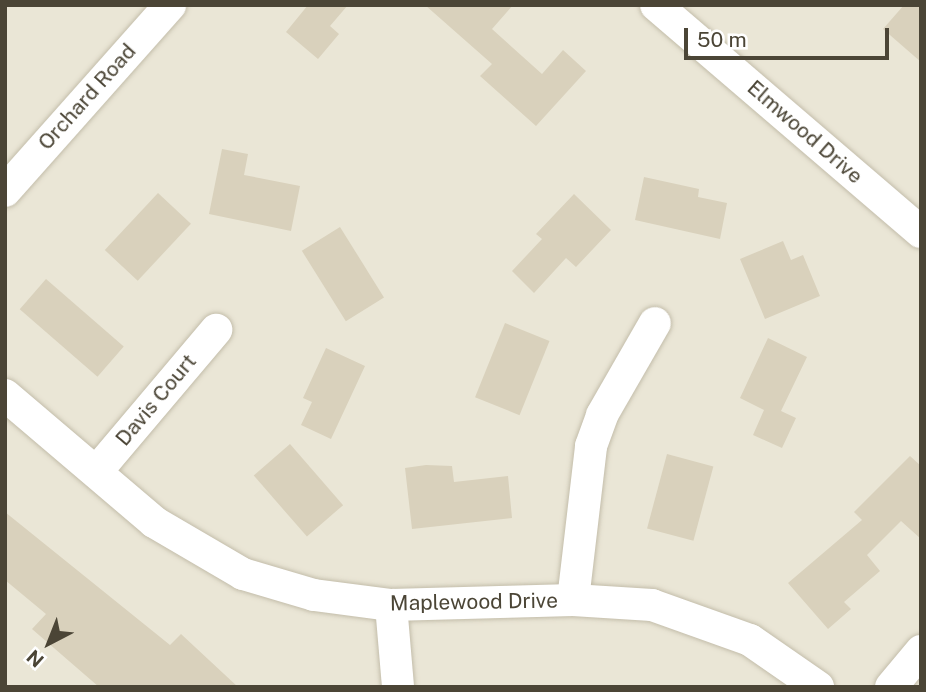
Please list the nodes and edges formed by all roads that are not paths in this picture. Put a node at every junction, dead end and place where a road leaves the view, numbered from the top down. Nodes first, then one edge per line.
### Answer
1 (170, 5) edge
2 (656, 5) edge
3 (5, 191) edge
4 (921, 232) edge
5 (655, 323) dead end
6 (216, 330) dead end
7 (5, 395) edge
8 (97, 471) junction
9 (573, 600) junction
10 (391, 605) junction
11 (921, 651) edge
12 (398, 687) edge
13 (818, 687) edge
14 (891, 687) edge

1 - 3 street, Orchard Road
2 - 4 street, Elmwood Drive
5 - 9 street
6 - 8 street, Davis Court
7 - 8 street, Maplewood Drive
8 - 10 street, Maplewood Drive
9 - 10 street, Maplewood Drive
9 - 13 street, Maplewood Drive
10 - 12 street
11 - 14 street

